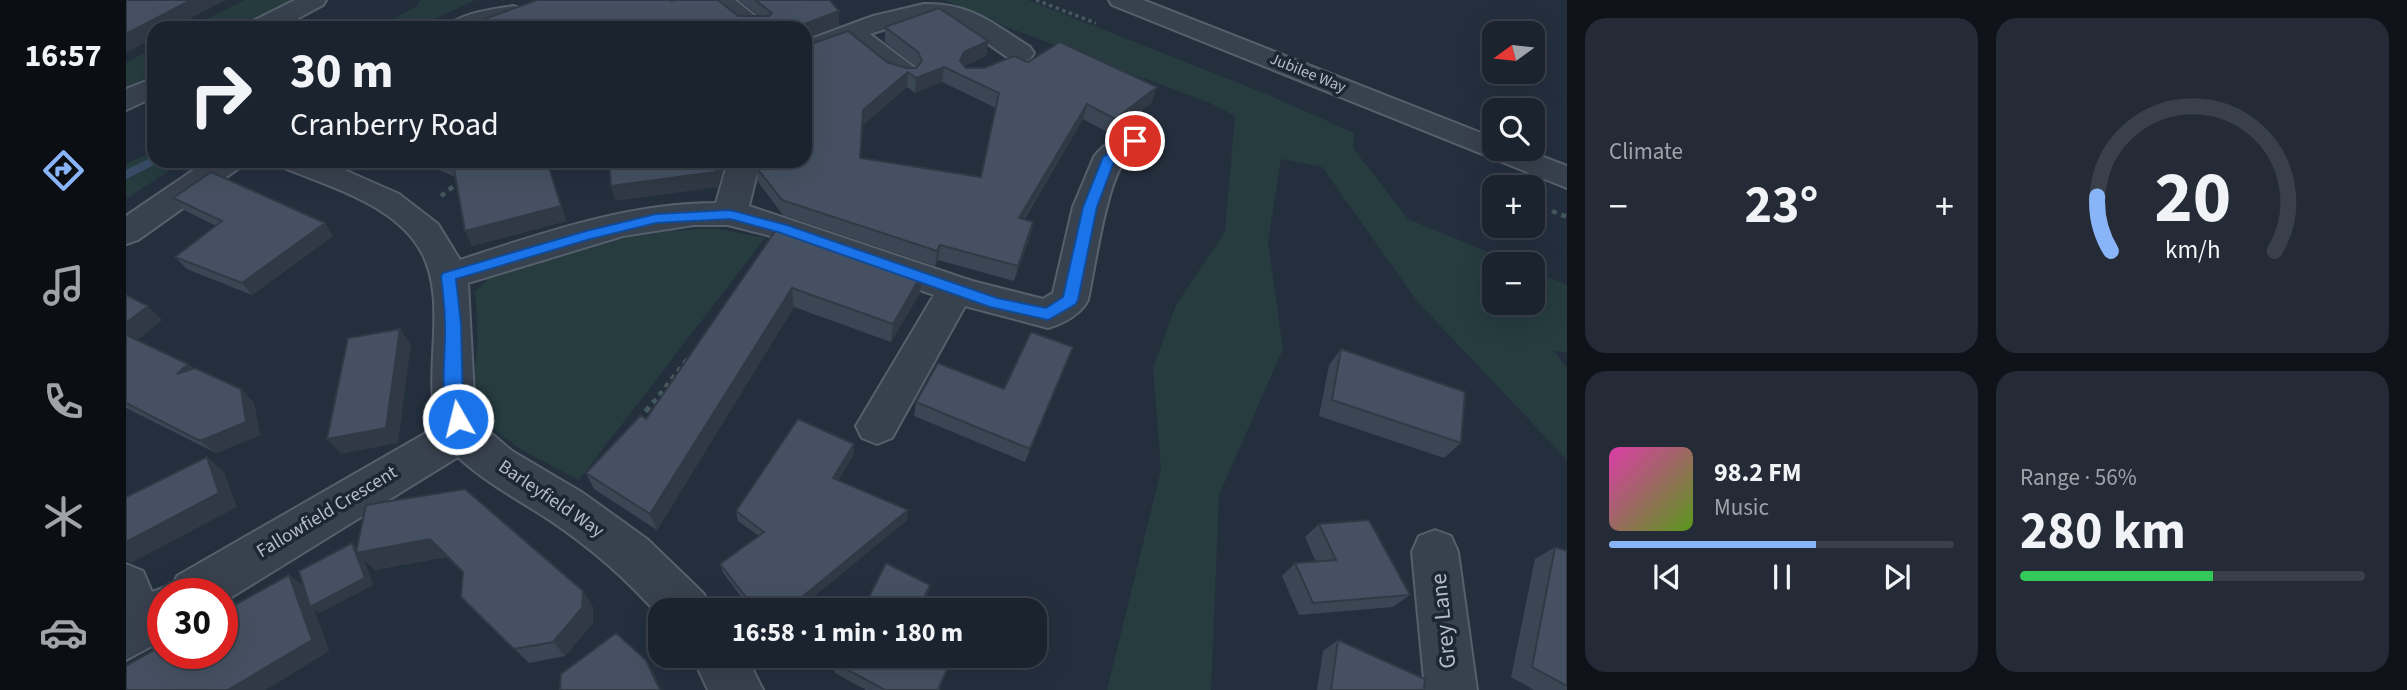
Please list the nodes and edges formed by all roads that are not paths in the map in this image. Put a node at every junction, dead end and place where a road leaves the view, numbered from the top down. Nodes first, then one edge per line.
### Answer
1 (314, 0) edge
2 (719, 0) edge
3 (1121, 0) edge
4 (274, 21) edge
5 (748, 21) edge
6 (852, 33) junction
7 (812, 48) edge
8 (1009, 58) edge
9 (905, 74) edge
10 (1135, 141) dead end
11 (1482, 144) edge
12 (1525, 161) edge
13 (218, 168) edge
14 (312, 168) edge
15 (742, 168) edge
16 (1567, 178) edge
17 (730, 214) junction
18 (126, 232) edge
19 (449, 276) junction
20 (956, 289) junction
21 (877, 426) dead end
22 (462, 433) junction
23 (1435, 552) dead end
24 (219, 578) edge
25 (674, 598) edge
26 (724, 668) edge
27 (737, 690) edge
28 (1451, 690) edge

1 - 4 street
2 - 5 street
3 - 11 street, Jubilee Way
6 - 7 street
6 - 8 street
6 - 9 street
10 - 20 street
12 - 16 street, Jubilee Way
13 - 18 street
14 - 19 street
15 - 17 street
17 - 19 street
17 - 20 street
19 - 22 street
20 - 21 street
22 - 24 street, Fallowfield Crescent
22 - 25 street, Barleyfield Way
23 - 28 street, Grey Lane
26 - 27 street

